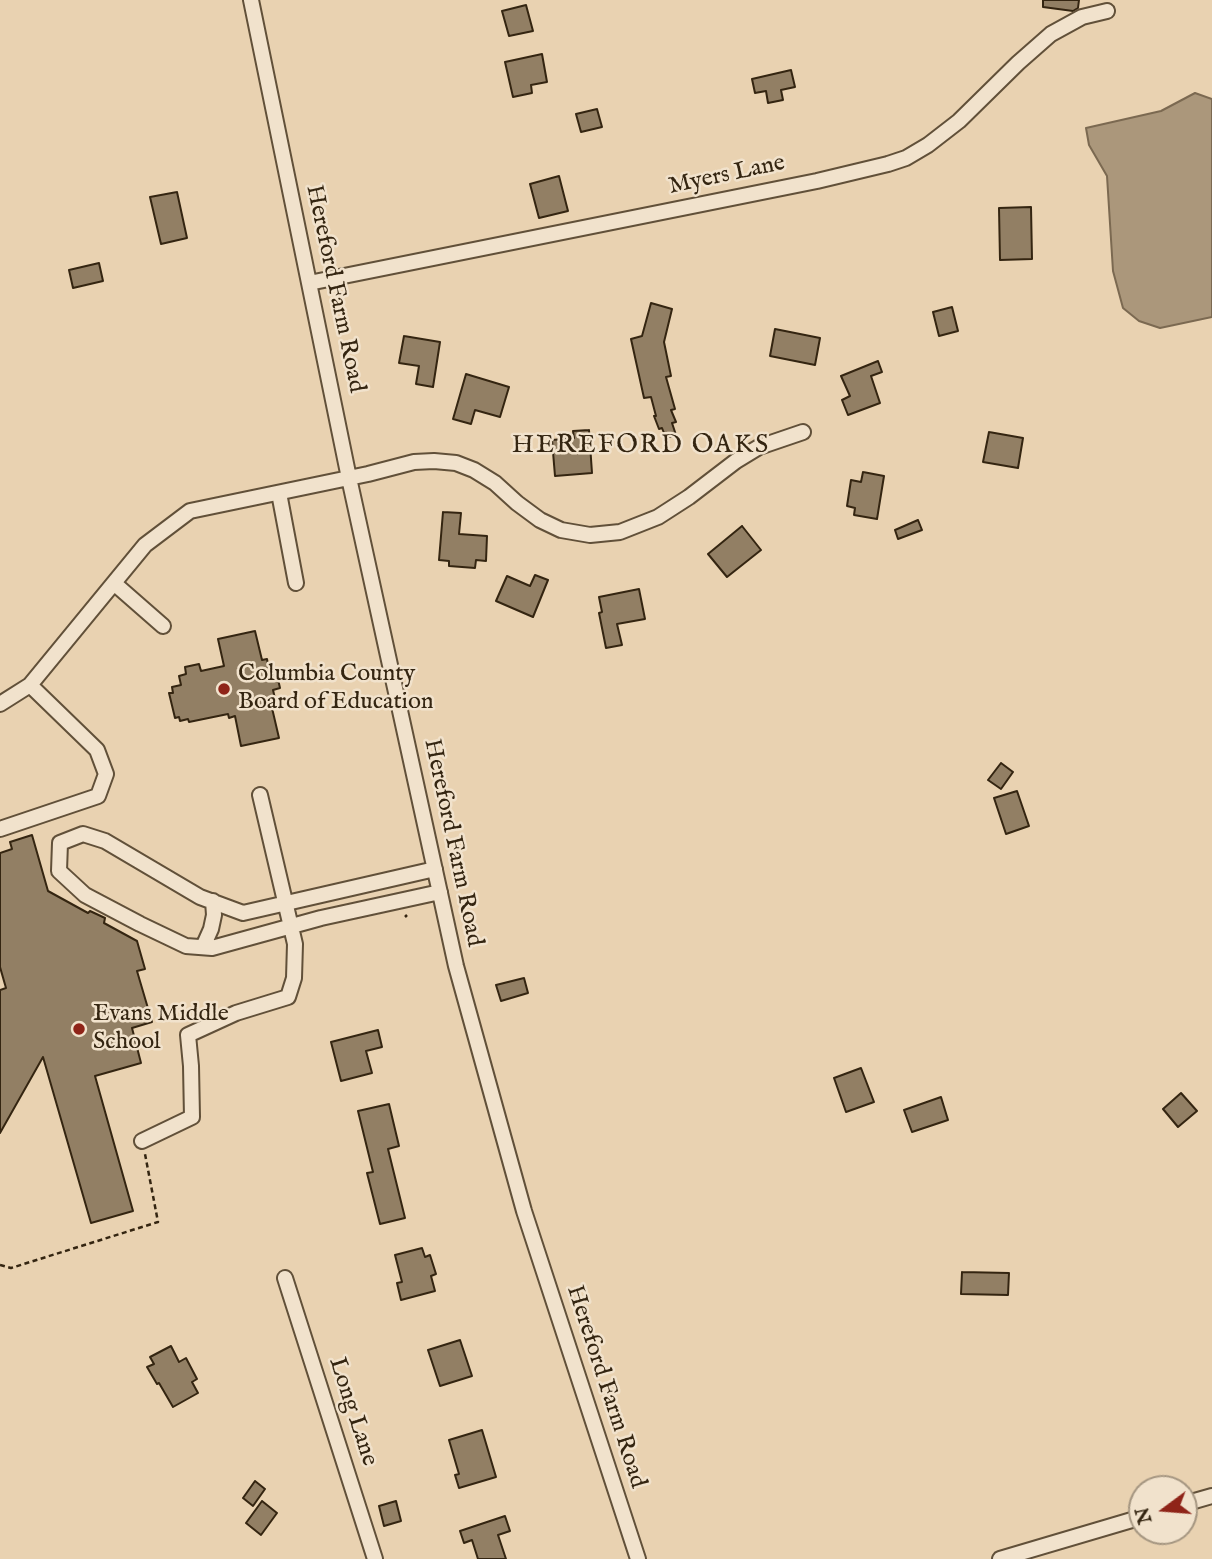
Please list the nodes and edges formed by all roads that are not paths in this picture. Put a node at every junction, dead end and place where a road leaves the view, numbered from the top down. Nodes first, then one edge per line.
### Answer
1 (251, 0) edge
2 (1107, 11) dead end
3 (309, 283) junction
4 (803, 432) dead end
5 (349, 478) junction
6 (279, 493) junction
7 (296, 583) dead end
8 (115, 584) junction
9 (163, 626) dead end
10 (30, 685) junction
11 (0, 704) edge
12 (260, 795) dead end
13 (0, 829) edge
14 (435, 869) junction
15 (440, 892) junction
16 (213, 901) junction
17 (284, 902) junction
18 (292, 926) junction
19 (203, 947) junction
20 (142, 1141) road end
21 (285, 1278) dead end
22 (1128, 1521) edge
23 (375, 1559) edge
24 (638, 1559) edge
25 (1000, 1559) edge

1 - 3 street, Hereford Farm Road
2 - 3 street, Myers Lane
3 - 5 street, Hereford Farm Road
4 - 5 street
5 - 6 street
5 - 14 street, Hereford Farm Road
6 - 7 street
6 - 8 street
8 - 9 street
8 - 10 street
10 - 11 street
10 - 13 street
12 - 17 street
14 - 15 street, Hereford Farm Road
14 - 17 street
15 - 18 street
15 - 24 street, Hereford Farm Road
16 - 17 street
16 - 19 street
16 - 19 street
17 - 18 street
18 - 19 street
18 - 20 street
21 - 23 street, Long Lane
22 - 25 street

